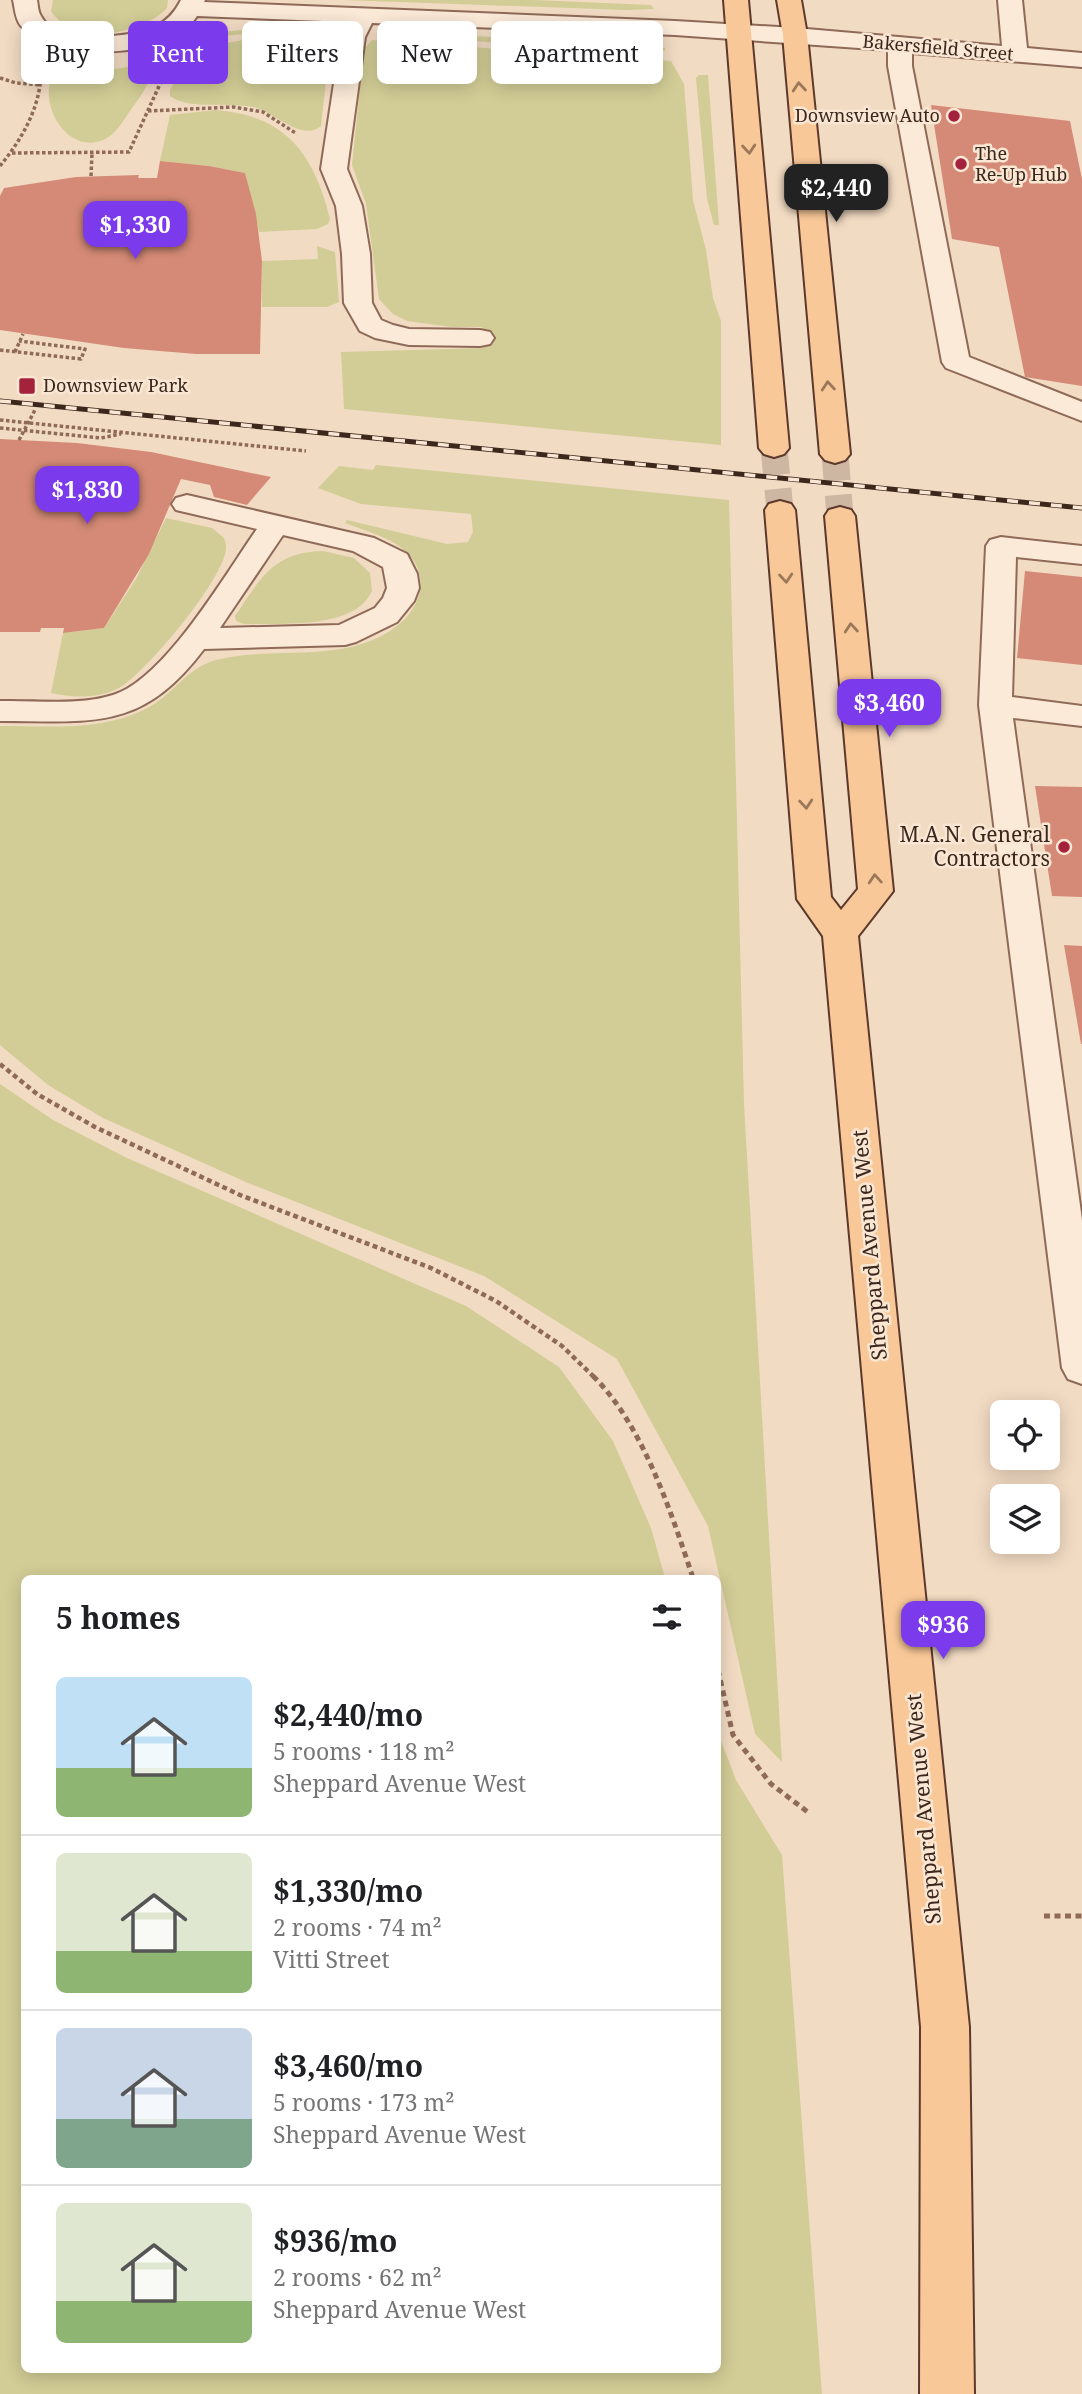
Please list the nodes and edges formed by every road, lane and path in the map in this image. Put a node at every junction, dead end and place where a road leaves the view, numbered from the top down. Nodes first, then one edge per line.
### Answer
1 (25, 0) edge
2 (736, 0) edge
3 (789, 0) edge
4 (1010, 0) edge
5 (193, 4) edge
6 (363, 16) junction
7 (738, 33) junction
8 (795, 35) junction
9 (901, 45) junction
10 (1016, 54) junction
11 (1082, 60) edge
12 (0, 78) edge
13 (160, 84) edge
14 (41, 85) joint
15 (148, 111) junction
16 (335, 144) junction
17 (12, 153) junction
18 (92, 153) junction
19 (0, 166) edge
20 (91, 176) dead end
21 (23, 334) dead end
22 (480, 338) dead end
23 (19, 341) junction
24 (0, 351) edge
25 (15, 352) junction
26 (34, 410) dead end
27 (1082, 412) edge
28 (0, 420) edge
29 (27, 423) junction
30 (0, 428) edge
31 (24, 430) junction
32 (127, 433) junction
33 (19, 440) dead end
34 (774, 448) tunnel mouth
35 (306, 451) dead end
36 (835, 454) tunnel mouth
37 (187, 504) dead end
38 (780, 510) tunnel mouth
39 (840, 516) tunnel mouth
40 (275, 524) junction
41 (1082, 555) edge
42 (195, 639) junction
43 (995, 705) junction
44 (0, 711) edge
45 (1082, 716) edge
46 (840, 934) junction
47 (0, 1064) edge
48 (1082, 1368) edge
49 (692, 1575) edge
50 (721, 1683) edge
51 (809, 1813) dead end
52 (1044, 1916) dead end
53 (1082, 1916) edge
54 (947, 2394) edge

1 - 5 street
2 - 7 main road
3 - 8 main road
4 - 10 street
5 - 6 street, Bakersfield Street
6 - 7 street, Bakersfield Street
6 - 16 street
7 - 8 street, Bakersfield Street
7 -> 34 main road
8 - 9 street, Bakersfield Street
36 -> 8 main road
9 - 10 street, Bakersfield Street
9 - 27 street
10 - 11 street, Bakersfield Street
12 - 14 path
13 - 15 path
14 - 17 path
15 - 16 path
15 - 18 path
16 - 22 street
17 - 18 path
17 - 19 path
18 - 20 path
21 - 23 path
23 - 25 path
23 - 25 path
24 - 25 path
26 - 29 path
28 - 29 path
29 - 31 path
29 - 32 path
30 - 31 path
31 - 32 path
31 - 33 path
32 - 35 path
37 - 40 street
38 -> 46 main road
46 -> 39 main road
40 - 42 street
40 - 42 street
41 - 43 street
42 - 44 street
43 - 45 street
43 - 48 street
46 - 54 main road, Sheppard Avenue West
47 - 49 path
50 - 51 path
52 - 53 path

